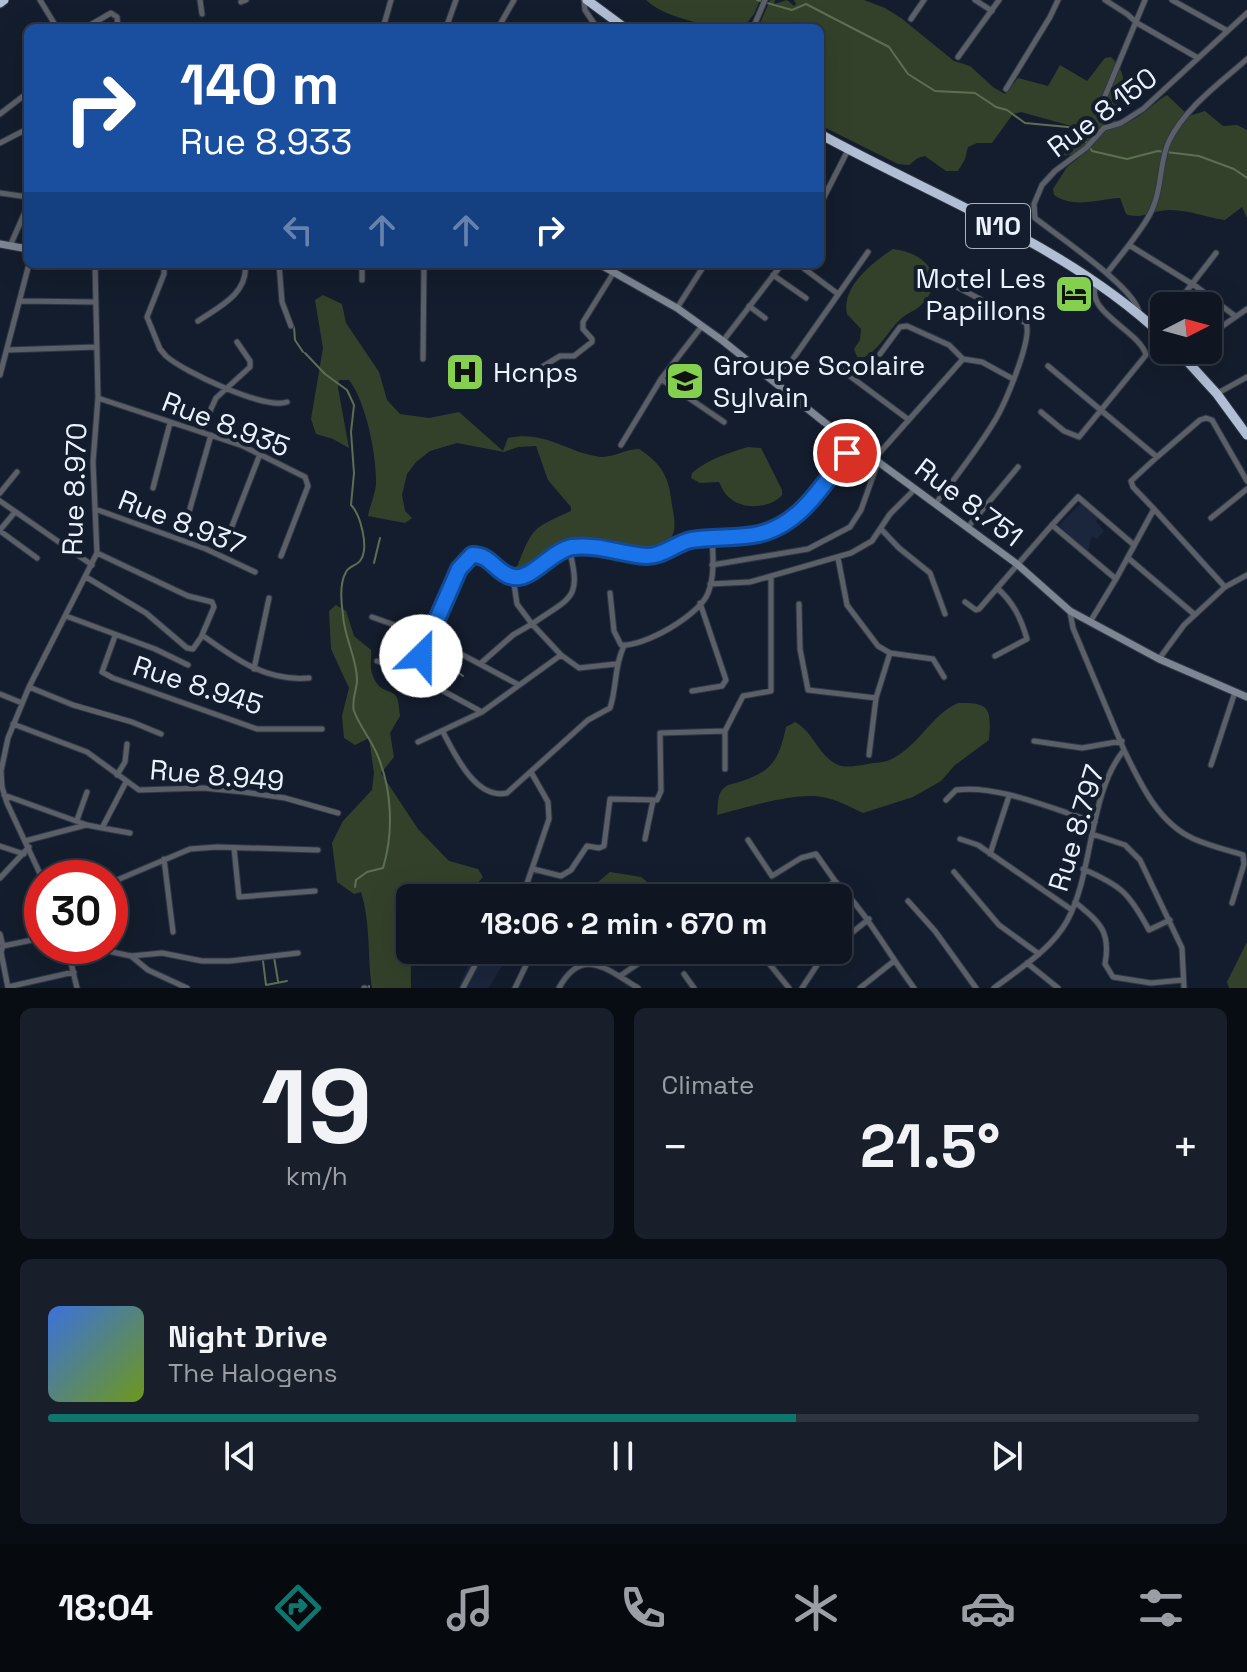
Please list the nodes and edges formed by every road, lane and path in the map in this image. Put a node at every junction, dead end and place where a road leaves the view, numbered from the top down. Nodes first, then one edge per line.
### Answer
1 (40, 0) edge
2 (200, 0) edge
3 (391, 0) edge
4 (456, 0) edge
5 (514, 0) edge
6 (586, 0) edge
7 (765, 0) edge
8 (924, 0) edge
9 (975, 0) edge
10 (999, 0) edge
11 (1058, 0) edge
12 (1105, 0) edge
13 (1145, 0) edge
14 (1172, 0) edge
15 (992, 11) junction
16 (1247, 13) edge
17 (202, 14) dead end
18 (911, 19) dead end
19 (1137, 23) junction
20 (55, 24) edge
21 (92, 24) edge
22 (118, 24) edge
23 (384, 24) edge
24 (447, 24) edge
25 (500, 24) edge
26 (594, 24) edge
27 (619, 24) edge
28 (755, 24) edge
29 (1226, 30) junction
30 (958, 57) dead end
31 (1198, 58) junction
32 (1247, 59) edge
33 (1006, 89) dead end
34 (24, 96) edge
35 (1105, 96) dead end
36 (0, 114) edge
37 (24, 132) edge
38 (824, 136) edge
39 (0, 143) edge
40 (848, 150) junction
41 (0, 193) edge
42 (24, 196) edge
43 (824, 197) edge
44 (24, 214) edge
45 (0, 244) edge
46 (1129, 245) junction
47 (10, 246) junction
48 (24, 248) edge
49 (868, 252) dead end
50 (1216, 253) dead end
51 (28, 268) edge
52 (95, 268) edge
53 (164, 268) edge
54 (246, 268) edge
55 (279, 268) edge
56 (362, 268) edge
57 (424, 268) edge
58 (606, 268) edge
59 (702, 268) edge
60 (779, 268) edge
61 (803, 268) edge
62 (614, 272) junction
63 (1107, 273) junction
64 (773, 275) junction
65 (362, 280) dead end
66 (1097, 283) junction
67 (1192, 284) junction
68 (957, 287) dead end
69 (1186, 292) edge
70 (838, 294) junction
71 (806, 298) dead end
72 (19, 301) junction
73 (95, 302) junction
74 (749, 306) junction
75 (677, 308) junction
76 (1247, 309) edge
77 (1139, 314) junction
78 (1235, 316) junction
79 (765, 318) dead end
80 (198, 321) dead end
81 (1150, 324) edge
82 (291, 326) dead end
83 (702, 326) junction
84 (1222, 326) edge
85 (723, 341) junction
86 (237, 342) dead end
87 (97, 347) junction
88 (7, 350) junction
89 (880, 354) dead end
90 (423, 359) dead end
91 (963, 359) junction
92 (1193, 364) edge
93 (835, 365) dead end
94 (1048, 366) dead end
95 (0, 375) edge
96 (1247, 377) edge
97 (524, 378) dead end
98 (661, 379) junction
99 (1013, 379) junction
100 (776, 383) junction
101 (224, 389) junction
102 (1217, 394) junction
103 (98, 398) junction
104 (287, 402) dead end
105 (1101, 409) junction
106 (1041, 412) dead end
107 (909, 420) junction
108 (724, 422) dead end
109 (170, 423) junction
110 (201, 431) junction
111 (211, 435) junction
112 (1247, 435) edge
113 (853, 444) junction
114 (621, 445) dead end
115 (260, 454) junction
116 (1157, 457) junction
117 (876, 460) junction
118 (1018, 467) dead end
119 (17, 472) dead end
120 (1247, 481) edge
121 (153, 488) dead end
122 (916, 489) junction
123 (1247, 489) edge
124 (0, 493) edge
125 (0, 501) edge
126 (936, 503) junction
127 (95, 509) junction
128 (1154, 509) junction
129 (15, 512) junction
130 (189, 512) dead end
131 (1211, 518) dead end
132 (1052, 525) junction
133 (968, 527) junction
134 (881, 529) junction
135 (0, 530) edge
136 (229, 534) dead end
137 (712, 537) junction
138 (1134, 545) junction
139 (569, 548) junction
140 (97, 553) junction
141 (281, 556) dead end
142 (37, 558) dead end
143 (838, 558) junction
144 (1128, 558) junction
145 (1017, 564) junction
146 (92, 565) junction
147 (712, 565) junction
148 (255, 572) dead end
149 (1247, 575) edge
150 (771, 576) junction
151 (86, 577) junction
152 (513, 577) junction
153 (1116, 579) junction
154 (710, 584) junction
155 (1225, 587) junction
156 (997, 588) junction
157 (610, 593) dead end
158 (269, 598) dead end
159 (965, 602) dead end
160 (700, 603) junction
161 (799, 604) dead end
162 (1070, 611) junction
163 (945, 614) dead end
164 (1194, 614) junction
165 (66, 616) junction
166 (372, 617) dead end
167 (1089, 623) junction
168 (532, 624) junction
169 (202, 635) junction
170 (115, 636) junction
171 (431, 638) junction
172 (624, 646) junction
173 (890, 653) junction
174 (561, 655) junction
175 (995, 656) dead end
176 (1159, 659) junction
177 (377, 661) dead end
178 (480, 664) junction
179 (616, 664) junction
180 (188, 665) dead end
181 (254, 669) junction
182 (412, 674) junction
183 (944, 677) dead end
184 (309, 678) dead end
185 (519, 685) junction
186 (29, 687) junction
187 (692, 691) dead end
188 (1235, 692) junction
189 (0, 694) edge
190 (1247, 697) edge
191 (876, 698) junction
192 (22, 703) junction
193 (482, 712) junction
194 (13, 724) junction
195 (322, 729) dead end
196 (725, 731) junction
197 (442, 732) junction
198 (161, 734) dead end
199 (0, 738) edge
200 (8, 738) junction
201 (1034, 741) dead end
202 (1122, 741) junction
203 (418, 742) dead end
204 (127, 744) dead end
205 (1124, 750) junction
206 (869, 755) dead end
207 (1211, 765) dead end
208 (725, 769) dead end
209 (531, 772) junction
210 (117, 775) junction
211 (126, 782) junction
212 (87, 792) dead end
213 (3, 794) junction
214 (1009, 796) junction
215 (946, 800) dead end
216 (653, 801) junction
217 (338, 813) dead end
218 (77, 820) junction
219 (1095, 822) junction
220 (87, 825) junction
221 (102, 828) junction
222 (130, 833) dead end
223 (1092, 834) junction
224 (645, 839) dead end
225 (960, 839) dead end
226 (748, 840) dead end
227 (27, 844) junction
228 (0, 846) edge
229 (234, 848) junction
230 (318, 850) dead end
231 (24, 854) junction
232 (990, 854) junction
233 (1245, 854) edge
234 (164, 859) junction
235 (34, 860) edge
236 (533, 869) junction
237 (1083, 869) junction
238 (954, 872) dead end
239 (128, 875) edge
240 (0, 878) edge
241 (835, 881) junction
242 (527, 884) edge
243 (831, 884) edge
244 (315, 891) dead end
245 (908, 901) dead end
246 (1075, 902) junction
247 (1232, 903) dead end
248 (1072, 910) junction
249 (869, 919) junction
250 (1170, 920) junction
251 (173, 932) dead end
252 (852, 933) edge
253 (0, 934) edge
254 (24, 942) edge
255 (3, 946) junction
256 (298, 953) dead end
257 (1039, 954) junction
258 (128, 955) edge
259 (131, 956) junction
260 (894, 961) junction
261 (1027, 963) junction
262 (72, 964) edge
263 (476, 964) edge
264 (527, 964) edge
265 (639, 964) edge
266 (769, 964) edge
267 (818, 964) edge
268 (74, 972) junction
269 (684, 974) dead end
270 (622, 977) junction
271 (1183, 980) junction
272 (8, 988) edge
273 (77, 988) edge
274 (187, 988) edge
275 (463, 988) edge
276 (515, 988) edge
277 (559, 988) edge
278 (619, 988) edge
279 (638, 988) edge
280 (694, 988) edge
281 (789, 988) edge
282 (802, 988) edge
283 (860, 988) edge
284 (914, 988) edge
285 (976, 988) edge
286 (995, 988) edge
287 (1058, 988) edge
288 (1184, 988) edge

1 - 20 street
2 - 17 street
3 - 23 street
4 - 24 street
5 - 25 street
6 - 26 street
6 - 27 highway
7 - 28 street
8 - 18 street
9 - 15 street
10 - 15 street
11 - 33 street
12 - 19 street
13 - 19 street
14 - 29 street
15 - 30 street
16 - 29 street, Rue 8.150
19 - 31 street
19 - 35 street
21 - 22 street
29 - 31 street, Rue 8.150
31 - 63 street, Rue 8.150
32 - 46 street
34 - 36 street
37 - 39 street
38 - 40 highway, N10
40 - 43 street
40 - 66 highway, N10
41 - 42 street
44 - 47 street
45 - 47 main road
46 - 63 street
46 - 67 street
47 - 48 main road
49 - 70 street
50 - 67 street
51 - 72 street
52 - 73 street, Rue 8.970
53 - 101 street
54 - 80 street
55 - 82 street
56 - 65 street
57 - 90 street
58 - 62 main road, Rue 8.751
59 - 75 street
60 - 64 street
61 - 70 street
62 - 75 main road, Rue 8.751
62 - 97 street
63 - 77 street, Rue 8.150
64 - 71 street
64 - 74 street
66 - 77 highway, N10
66 - 105 street
67 - 69 street
67 - 78 street
68 - 99 street
70 - 100 street
72 - 73 street
72 - 88 street
73 - 87 street, Rue 8.970
74 - 79 street
74 - 85 street
75 - 83 main road, Rue 8.751
76 - 78 street
77 - 81 highway, N10
78 - 84 street
83 - 85 main road, Rue 8.751
83 - 98 street
85 - 100 main road, Rue 8.751
86 - 101 street
87 - 88 street
87 - 103 street, Rue 8.970
88 - 95 street
89 - 91 street
91 - 99 street
91 - 107 street
92 - 102 highway
93 - 107 street
94 - 105 street
96 - 102 street
98 - 108 street
98 - 114 street
99 - 126 street
100 - 113 main road, Rue 8.751
101 - 104 street
101 - 110 street
102 - 112 highway
103 - 109 street, Rue 8.935
103 - 127 street, Rue 8.970
105 - 106 street
105 - 116 street
107 - 117 street
109 - 110 street, Rue 8.935
109 - 121 street
110 - 111 street, Rue 8.935
111 - 115 street, Rue 8.935
111 - 130 street
113 - 117 main road, Rue 8.751
113 - 137 street
115 - 136 street
115 - 141 street, Rue 8.935
116 - 120 street
116 - 128 street
117 - 122 main road, Rue 8.751
117 - 147 street
118 - 133 street
119 - 124 street
122 - 126 main road, Rue 8.751
122 - 134 street
123 - 131 street
125 - 129 street
126 - 133 main road, Rue 8.751
127 - 140 street, Rue 8.970
127 - 148 street, Rue 8.937
128 - 138 street
128 - 155 street
129 - 135 street
129 - 146 street
132 - 138 street
132 - 145 street
132 - 153 street
133 - 145 main road, Rue 8.751
134 - 143 street
134 - 163 street
135 - 142 street
137 - 139 street
137 - 147 street
138 - 144 street
139 - 152 street
139 - 168 street
140 - 146 street, Rue 8.970
140 - 169 street
143 - 150 street
143 - 173 street
144 - 153 street
144 - 164 street
145 - 156 street
145 - 162 main road, Rue 8.751
146 - 151 street, Rue 8.970
147 - 154 street
149 - 155 street
150 - 154 street
150 - 196 street
151 - 165 street, Rue 8.970
151 - 169 street
152 - 168 street
152 - 171 street
153 - 167 street
154 - 160 street
155 - 164 street
156 - 159 street
156 - 175 street
157 - 172 street
158 - 181 street
160 - 172 street
160 - 187 street
161 - 191 street
162 - 167 main road, Rue 8.751
162 - 202 street, Rue 8.797
164 - 176 street
165 - 170 street
165 - 186 street, Rue 8.970
166 - 171 street
167 - 176 main road, Rue 8.751
168 - 174 street
168 - 178 street
169 - 181 street
170 - 180 street
170 - 195 street, Rue 8.945
171 - 178 street
171 - 182 street
172 - 179 street
173 - 183 street
173 - 191 street
174 - 179 street
174 - 185 street
176 - 188 main road, Rue 8.751
177 - 182 street
178 - 185 street
179 - 209 street
181 - 184 street
182 - 193 street
185 - 193 street
186 - 192 street, Rue 8.970
186 - 198 street
188 - 190 main road, Rue 8.751
188 - 207 street
189 - 192 street
191 - 206 street
192 - 194 street, Rue 8.970
193 - 197 street
194 - 200 street, Rue 8.970
194 - 210 street, Rue 8.949
196 - 208 street
196 - 216 street
197 - 203 street
197 - 209 street
199 - 200 street
200 - 213 street, Rue 8.970
201 - 202 street
202 - 205 street, Rue 8.797
204 - 210 street
205 - 219 street, Rue 8.797
205 - 233 street
209 - 236 street
210 - 211 street, Rue 8.949
211 - 217 street, Rue 8.949
211 - 221 street
212 - 218 street
213 - 218 street
213 - 227 street, Rue 8.970
214 - 215 street
214 - 219 street
214 - 232 street
216 - 224 street
216 - 236 street
218 - 220 street
219 - 223 street, Rue 8.797
220 - 221 street
220 - 227 street
221 - 222 street
223 - 237 street, Rue 8.797
223 - 250 street
225 - 232 street
226 - 241 street
227 - 231 street
227 - 235 street, Rue 8.970
228 - 231 street
229 - 230 street
229 - 234 street
229 - 244 street
231 - 240 street
232 - 248 street
233 - 247 street
234 - 239 street
234 - 251 street
236 - 242 street
237 - 246 street, Rue 8.797
237 - 250 street
238 - 257 street
241 - 243 street
241 - 249 street
245 - 285 street
246 - 248 street, Rue 8.797
246 - 271 street
248 - 257 street, Rue 8.797
249 - 252 street
249 - 260 street
250 - 271 street
253 - 255 street
254 - 255 street
255 - 272 street
256 - 259 street
257 - 261 street, Rue 8.797
258 - 259 street
259 - 274 street
260 - 283 street
260 - 284 street
261 - 286 street, Rue 8.797
261 - 287 street
262 - 268 street
263 - 275 street
264 - 276 street
265 - 270 street
266 - 281 street
267 - 282 street
268 - 272 street
268 - 273 street
269 - 280 street
270 - 277 street
270 - 278 street
270 - 279 street
271 - 288 street

